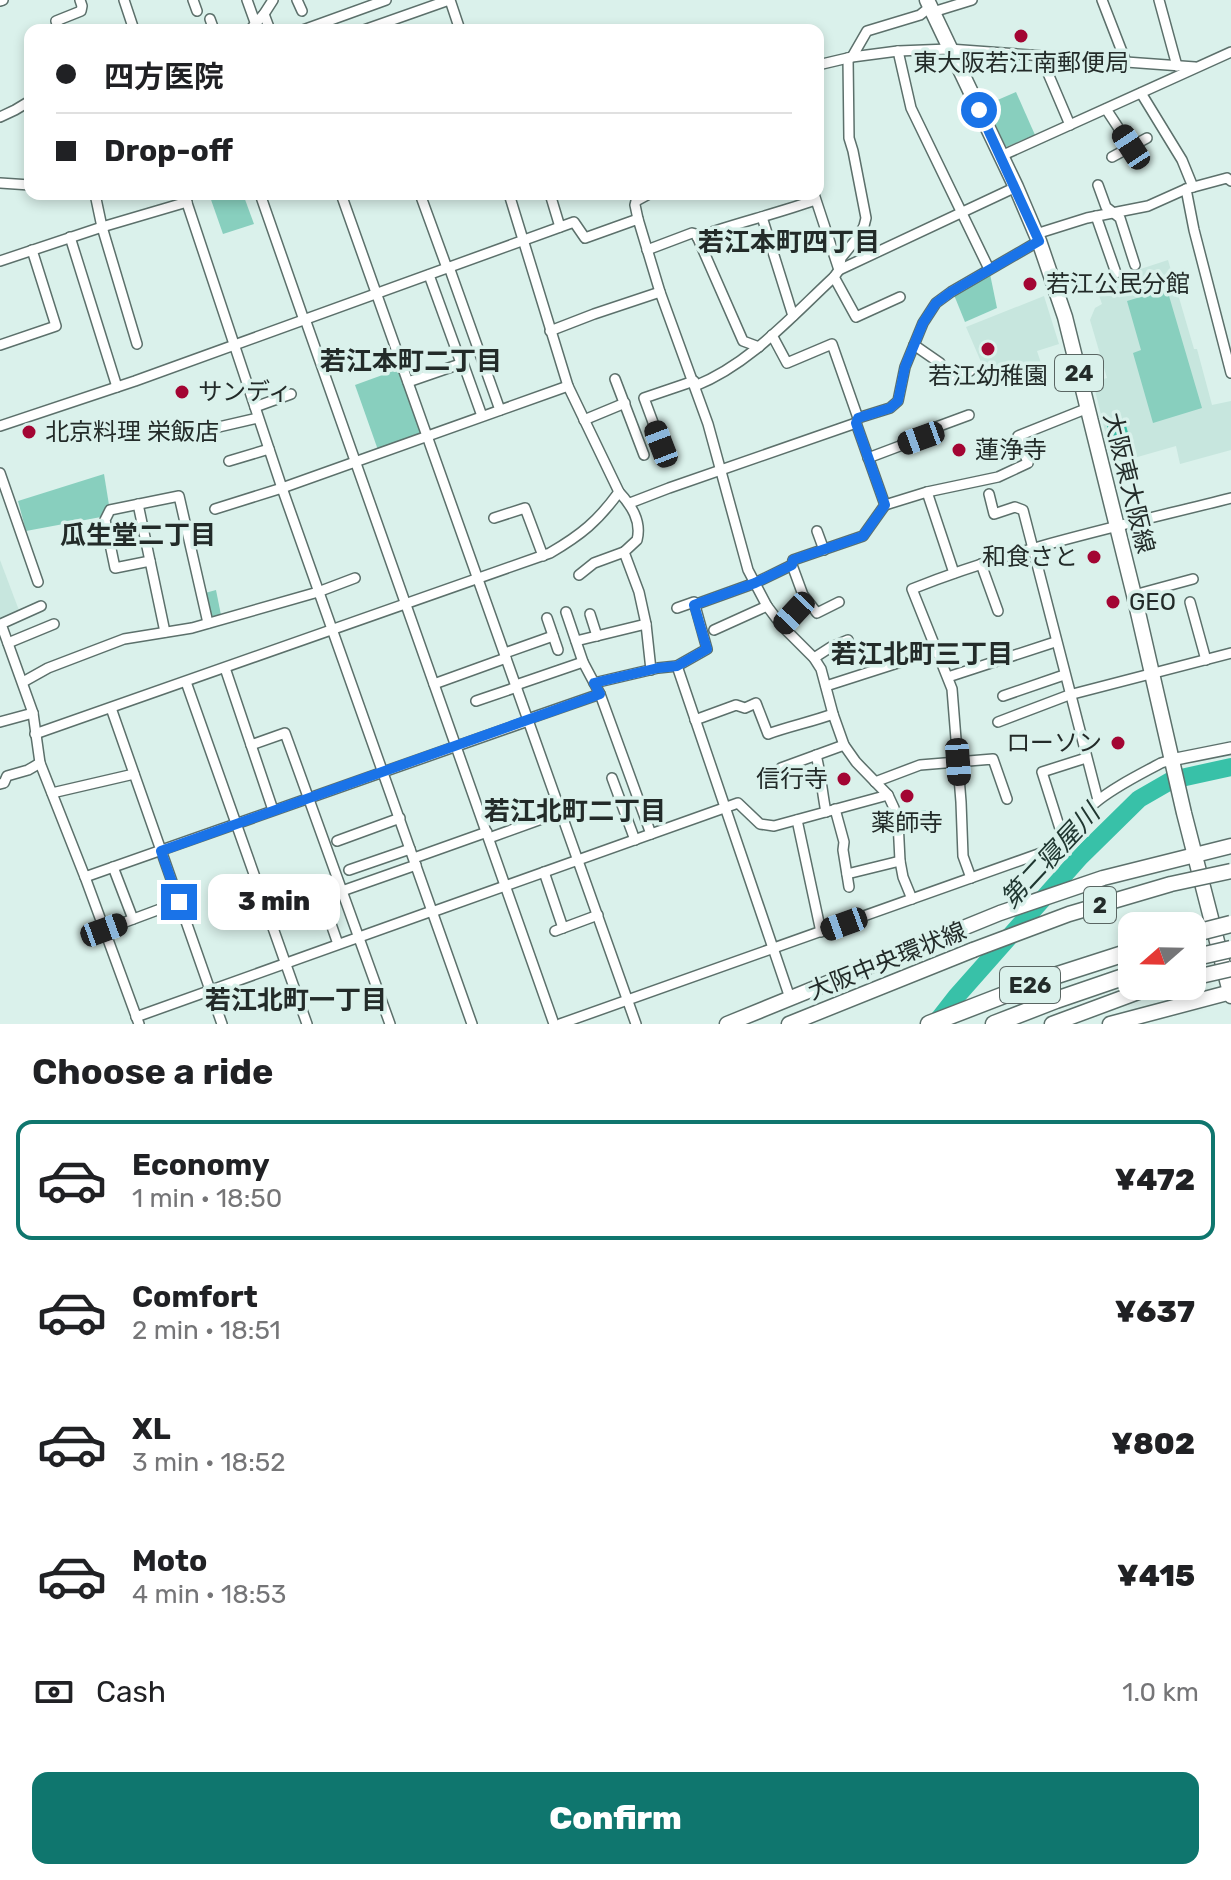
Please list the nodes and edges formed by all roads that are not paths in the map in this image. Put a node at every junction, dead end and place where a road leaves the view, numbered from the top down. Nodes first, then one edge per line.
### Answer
1 (80, 0) edge
2 (193, 0) edge
3 (247, 0) edge
4 (273, 0) edge
5 (297, 0) edge
6 (386, 0) edge
7 (449, 0) edge
8 (972, 0) edge
9 (1102, 0) edge
10 (1159, 0) edge
11 (127, 1) edge
12 (930, 6) edge
13 (197, 11) dead end
14 (302, 11) dead end
15 (264, 14) junction
16 (210, 19) dead end
17 (57, 24) edge
18 (133, 24) edge
19 (212, 24) edge
20 (252, 24) edge
21 (256, 24) edge
22 (268, 24) edge
23 (320, 24) edge
24 (381, 24) edge
25 (458, 24) edge
26 (949, 49) junction
27 (898, 51) junction
28 (1231, 52) edge
29 (1043, 56) junction
30 (850, 57) junction
31 (1126, 62) junction
32 (824, 64) edge
33 (1177, 66) junction
34 (1195, 67) junction
35 (1141, 93) junction
36 (24, 105) edge
37 (1106, 109) junction
38 (0, 117) edge
39 (1070, 125) junction
40 (1147, 138) dead end
41 (1131, 147) junction
42 (1001, 156) junction
43 (1112, 157) dead end
44 (1231, 181) edge
45 (0, 183) edge
46 (24, 185) edge
47 (1098, 185) dead end
48 (1016, 187) junction
49 (1190, 188) junction
50 (96, 200) edge
51 (174, 200) edge
52 (186, 200) edge
53 (262, 200) edge
54 (343, 200) edge
55 (422, 200) edge
56 (511, 200) edge
57 (552, 200) edge
58 (638, 200) edge
59 (808, 200) edge
60 (816, 200) edge
61 (962, 212) junction
62 (1114, 214) junction
63 (1096, 216) junction
64 (762, 217) junction
65 (638, 219) junction
66 (102, 227) junction
67 (560, 227) junction
68 (70, 237) junction
69 (697, 237) junction
70 (1038, 238) junction
71 (522, 240) junction
72 (32, 250) junction
73 (647, 250) junction
74 (0, 261) edge
75 (1135, 265) dead end
76 (448, 267) junction
77 (989, 269) junction
78 (1116, 273) dead end
79 (836, 274) junction
80 (429, 275) junction
81 (660, 292) junction
82 (377, 294) junction
83 (900, 297) dead end
84 (793, 316) junction
85 (304, 319) junction
86 (550, 331) junction
87 (772, 335) junction
88 (1, 342) edge
89 (1227, 343) edge
90 (137, 344) dead end
91 (233, 344) junction
92 (914, 345) junction
93 (759, 347) junction
94 (461, 363) junction
95 (970, 371) dead end
96 (1231, 373) edge
97 (615, 379) dead end
98 (408, 382) junction
99 (694, 383) junction
100 (568, 386) junction
101 (117, 387) junction
102 (291, 394) dead end
103 (625, 403) junction
104 (1088, 408) junction
105 (500, 410) junction
106 (256, 413) junction
107 (969, 415) dead end
108 (482, 416) junction
109 (584, 420) junction
110 (857, 421) junction
111 (0, 426) edge
112 (197, 432) dead end
113 (428, 436) junction
114 (661, 444) dead end
115 (269, 449) junction
116 (644, 455) dead end
117 (868, 458) junction
118 (229, 461) dead end
119 (355, 461) junction
120 (721, 469) junction
121 (0, 473) edge
122 (282, 488) junction
123 (619, 492) junction
124 (927, 492) junction
125 (989, 494) dead end
126 (1231, 498) edge
127 (630, 503) junction
128 (138, 504) junction
129 (885, 505) junction
130 (215, 509) dead end
131 (494, 518) dead end
132 (1117, 527) junction
133 (817, 531) dead end
134 (1033, 549) junction
135 (824, 550) junction
136 (624, 552) junction
137 (543, 556) junction
138 (150, 561) junction
139 (981, 564) junction
140 (792, 565) junction
141 (954, 573) junction
142 (579, 575) dead end
143 (355, 578) dead end
144 (478, 578) junction
145 (1193, 579) dead end
146 (38, 582) dead end
147 (755, 583) junction
148 (318, 592) junction
149 (1134, 595) junction
150 (806, 600) junction
151 (839, 602) dead end
152 (1190, 602) dead end
153 (406, 604) junction
154 (694, 605) junction
155 (41, 606) dead end
156 (767, 606) junction
157 (677, 608) dead end
158 (998, 611) dead end
159 (566, 612) dead end
160 (590, 614) dead end
161 (547, 618) dead end
162 (208, 623) junction
163 (54, 624) dead end
164 (646, 624) junction
165 (782, 626) junction
166 (333, 630) junction
167 (714, 630) dead end
168 (165, 632) junction
169 (553, 636) junction
170 (597, 636) junction
171 (4, 638) edge
172 (848, 640) dead end
173 (576, 641) junction
174 (1055, 642) junction
175 (558, 650) dead end
176 (935, 651) junction
177 (1231, 653) edge
178 (505, 656) junction
179 (814, 658) junction
180 (1206, 660) junction
181 (583, 662) junction
182 (677, 666) junction
183 (225, 668) junction
184 (651, 670) junction
185 (1152, 674) junction
186 (1064, 675) junction
187 (948, 677) junction
188 (23, 682) junction
189 (186, 682) junction
190 (594, 683) junction
191 (434, 684) junction
192 (516, 686) junction
193 (826, 686) junction
194 (600, 694) junction
195 (1069, 695) junction
196 (1003, 696) dead end
197 (476, 701) dead end
198 (111, 708) junction
199 (33, 713) junction
200 (833, 714) junction
201 (528, 720) junction
202 (695, 720) junction
203 (0, 722) edge
204 (998, 722) dead end
205 (35, 734) junction
206 (251, 745) junction
207 (844, 745) junction
208 (456, 746) junction
209 (1231, 748) edge
210 (816, 755) junction
211 (1086, 758) junction
212 (958, 762) junction
213 (40, 763) junction
214 (1172, 764) junction
215 (781, 768) dead end
216 (383, 771) junction
217 (134, 774) junction
218 (612, 778) dead end
219 (875, 782) junction
220 (0, 784) edge
221 (635, 791) junction
222 (52, 793) junction
223 (888, 795) junction
224 (619, 796) junction
225 (308, 798) junction
226 (1007, 799) dead end
227 (1098, 800) junction
228 (725, 807) junction
229 (273, 810) junction
230 (831, 811) junction
231 (561, 812) junction
232 (400, 818) junction
233 (797, 820) junction
234 (237, 823) junction
235 (651, 834) junction
236 (488, 835) junction
237 (1062, 835) junction
238 (635, 840) junction
239 (337, 841) dead end
240 (1231, 846) edge
241 (161, 851) junction
242 (1194, 854) junction
243 (413, 857) junction
244 (579, 860) junction
245 (900, 861) junction
246 (113, 867) junction
247 (349, 870) dead end
248 (1231, 871) edge
249 (544, 872) junction
250 (847, 874) junction
251 (85, 877) junction
252 (971, 878) junction
253 (317, 884) dead end
254 (506, 886) junction
255 (849, 887) dead end
256 (342, 891) junction
257 (912, 899) junction
258 (179, 902) junction
259 (432, 912) junction
260 (598, 915) junction
261 (133, 919) junction
262 (1231, 924) edge
263 (104, 930) junction
264 (1206, 930) edge
265 (821, 932) junction
266 (359, 937) junction
267 (338, 944) junction
268 (773, 949) junction
269 (1231, 949) edge
270 (1206, 955) edge
271 (1118, 956) edge
272 (286, 963) junction
273 (1231, 969) edge
274 (1206, 975) edge
275 (1118, 979) edge
276 (210, 991) junction
277 (1231, 993) edge
278 (627, 1000) junction
279 (1118, 1000) edge
280 (783, 1001) junction
281 (137, 1020) edge
282 (222, 1024) edge
283 (307, 1024) edge
284 (390, 1024) edge
285 (472, 1024) edge
286 (554, 1024) edge
287 (560, 1024) edge
288 (636, 1024) edge
289 (727, 1024) edge
290 (738, 1024) edge
291 (789, 1024) edge
292 (929, 1024) edge
293 (994, 1024) edge
294 (1052, 1024) edge
295 (1110, 1024) edge

1 - 17 street
2 - 13 street
3 - 20 street
4 - 15 street
5 - 14 street
6 - 23 street
7 - 24 street
7 - 25 street
8 - 12 street
9 - 31 street
10 - 33 street
11 - 18 street
12 - 26 main road, 大阪東大阪線 / 24
12 - 30 street
15 - 21 street
15 - 22 street
16 - 19 street
26 - 27 street
26 - 29 street
26 - 42 main road, 大阪東大阪線 / 24
27 - 30 street
27 - 61 street
28 - 34 street
29 - 31 street
29 - 39 street
30 - 32 street
30 - 79 street
31 - 33 street
33 - 34 street
34 - 35 street
35 - 37 street
35 - 49 street
36 - 38 street
37 - 39 street
37 - 41 street
39 - 42 street
40 - 41 street
41 - 43 street
42 - 48 main road, 大阪東大阪線 / 24
44 - 49 street
45 - 46 street
47 - 62 street
48 - 61 street
48 - 70 main road, 大阪東大阪線 / 24
49 - 62 street
49 - 89 street
50 - 66 street
51 - 66 street
52 - 91 street
53 - 85 street
54 - 82 street
55 - 76 street
56 - 71 street
57 - 67 street
58 - 65 street
59 - 64 street
60 - 79 street
61 - 77 street
61 - 79 street
62 - 63 street
62 - 75 street
63 - 70 street
63 - 78 street
64 - 69 street
64 - 84 street
65 - 67 street
65 - 73 street
66 - 68 street
66 - 90 street
67 - 71 street
68 - 72 street
68 - 101 street
69 - 73 street
69 - 93 street
70 - 77 street
70 - 104 main road, 大阪東大阪線 / 24
71 - 76 street
71 - 86 street
72 - 74 street
72 - 88 street
73 - 81 street
76 - 80 street
76 - 105 street
77 - 92 street
79 - 83 street
79 - 84 street
80 - 82 street
80 - 94 street
81 - 86 street
81 - 99 street
82 - 85 street
82 - 98 street
84 - 87 street
85 - 91 street
85 - 119 street
86 - 100 street
87 - 93 street
87 - 110 street
89 - 96 street
91 - 101 street
91 - 106 street
92 - 95 street
92 - 110 street
93 - 99 street
94 - 98 street
94 - 108 street
97 - 103 street
98 - 113 street
99 - 114 street
99 - 120 street
100 - 105 street
100 - 109 street
101 - 111 street
102 - 106 street
103 - 109 street
103 - 116 street
104 - 124 street
104 - 132 main road, 大阪東大阪線 / 24
105 - 108 street
106 - 112 street
106 - 115 street
107 - 117 street
108 - 113 street
109 - 123 street
110 - 117 street
110 - 120 street
113 - 119 street
113 - 144 street
115 - 118 street
115 - 122 street
117 - 129 street
119 - 122 street
119 - 153 street
120 - 127 street
120 - 147 street
121 - 146 street
122 - 130 street
122 - 148 street
123 - 127 street
123 - 137 street
124 - 129 street
124 - 141 street
125 - 134 street
126 - 132 street
127 - 136 street
128 - 138 street
128 - 138 street
128 - 162 street
129 - 135 street
131 - 137 street
132 - 134 street
132 - 149 main road, 大阪東大阪線 / 24
133 - 135 street
134 - 139 street
134 - 174 street
135 - 140 street
136 - 142 street
136 - 164 street
137 - 144 street
138 - 168 street
139 - 141 street
139 - 158 street
140 - 147 street
140 - 150 street
141 - 176 street
143 - 148 street
144 - 153 street
144 - 178 street
145 - 149 street
147 - 154 street
147 - 156 street
148 - 162 street
148 - 166 street
149 - 185 main road, 大阪東大阪線 / 24
150 - 151 street
150 - 165 street
152 - 180 street
153 - 166 street
153 - 191 street
154 - 157 street
154 - 182 street
155 - 171 street
156 - 165 street
156 - 167 street
159 - 173 street
160 - 170 street
161 - 169 street
162 - 168 street
163 - 171 street
164 - 170 street
164 - 184 street
165 - 179 street
166 - 183 street
166 - 216 street
168 - 188 street
169 - 175 street
169 - 178 street
170 - 173 street
171 - 188 street
172 - 179 street
173 - 181 street
174 - 186 street
174 - 187 street
176 - 187 street
176 - 193 street
177 - 180 street
178 - 191 street
178 - 192 street
179 - 193 street
180 - 185 street
181 - 190 street
181 - 192 street
182 - 184 street
182 - 202 street
183 - 189 street
183 - 206 street
184 - 190 street
185 - 195 street
185 - 214 main road, 大阪東大阪線 / 24
186 - 195 street
186 - 196 street
187 - 212 street
188 - 199 street
189 - 198 street
189 - 234 street
190 - 194 street
191 - 208 street
192 - 197 street
192 - 201 street
193 - 200 street
194 - 201 street
194 - 221 street
195 - 204 street
195 - 211 street
198 - 205 street
198 - 217 street
199 - 203 street
199 - 205 street
200 - 202 street
200 - 207 street
201 - 208 street
201 - 231 street
202 - 228 street
205 - 213 street
206 - 225 street
206 - 229 street
207 - 210 street
207 - 219 street
208 - 216 street
208 - 236 street
209 - 214 street
210 - 215 street
210 - 230 street
211 - 227 street
211 - 237 street
212 - 219 street
212 - 226 street
212 - 252 street
213 - 220 street
213 - 222 street
214 - 227 street
214 - 242 main road, 大阪東大阪線 / 24
216 - 225 street
216 - 232 street
217 - 222 street
217 - 241 street
218 - 224 street
219 - 223 street
221 - 224 street
221 - 235 street
222 - 251 street
223 - 230 street
223 - 245 street
224 - 238 street
225 - 229 street
225 - 256 street
227 - 237 street
228 - 233 street
228 - 235 street
228 - 268 street
229 - 234 street
230 - 233 street
230 - 250 street
231 - 236 street
231 - 244 street
232 - 239 street
232 - 243 street
233 - 265 street
234 - 241 street
234 - 272 street
235 - 238 street
236 - 243 street
236 - 254 street
237 - 252 street
238 - 244 street
240 - 242 main road, 2
241 - 246 street
241 - 258 street
242 - 277 main road, 大阪東大阪線 / 24
242 - 280 main road, 2
243 - 247 street
243 - 256 street
243 - 259 street
244 - 249 street
244 - 260 street
245 - 250 street
245 - 257 street
246 - 251 street
246 - 261 street
248 - 291 main road, 大阪中央環状線 / 2, bridge
249 - 254 street
249 - 260 street
250 - 255 street
251 - 263 street
252 - 257 street
253 - 267 street
254 - 259 street
254 - 286 street
256 - 266 street
257 - 265 street
258 - 261 street
258 - 276 street
259 - 266 street
259 - 285 street
260 - 278 street
261 - 263 street
262 - 264 highway, bridge
263 - 281 street
265 - 268 street
266 - 267 street
266 - 284 street
267 - 272 street
268 - 278 street
268 - 280 street
269 - 270 highway, bridge
271 - 292 highway, E26
272 - 276 street
272 - 283 street
273 - 274 main road, bridge
275 - 293 highway, E26
276 - 281 street
276 - 282 street
277 - 295 main road
278 - 287 street
278 - 288 street
279 - 294 main road
280 - 289 main road, 2
280 - 290 main road

